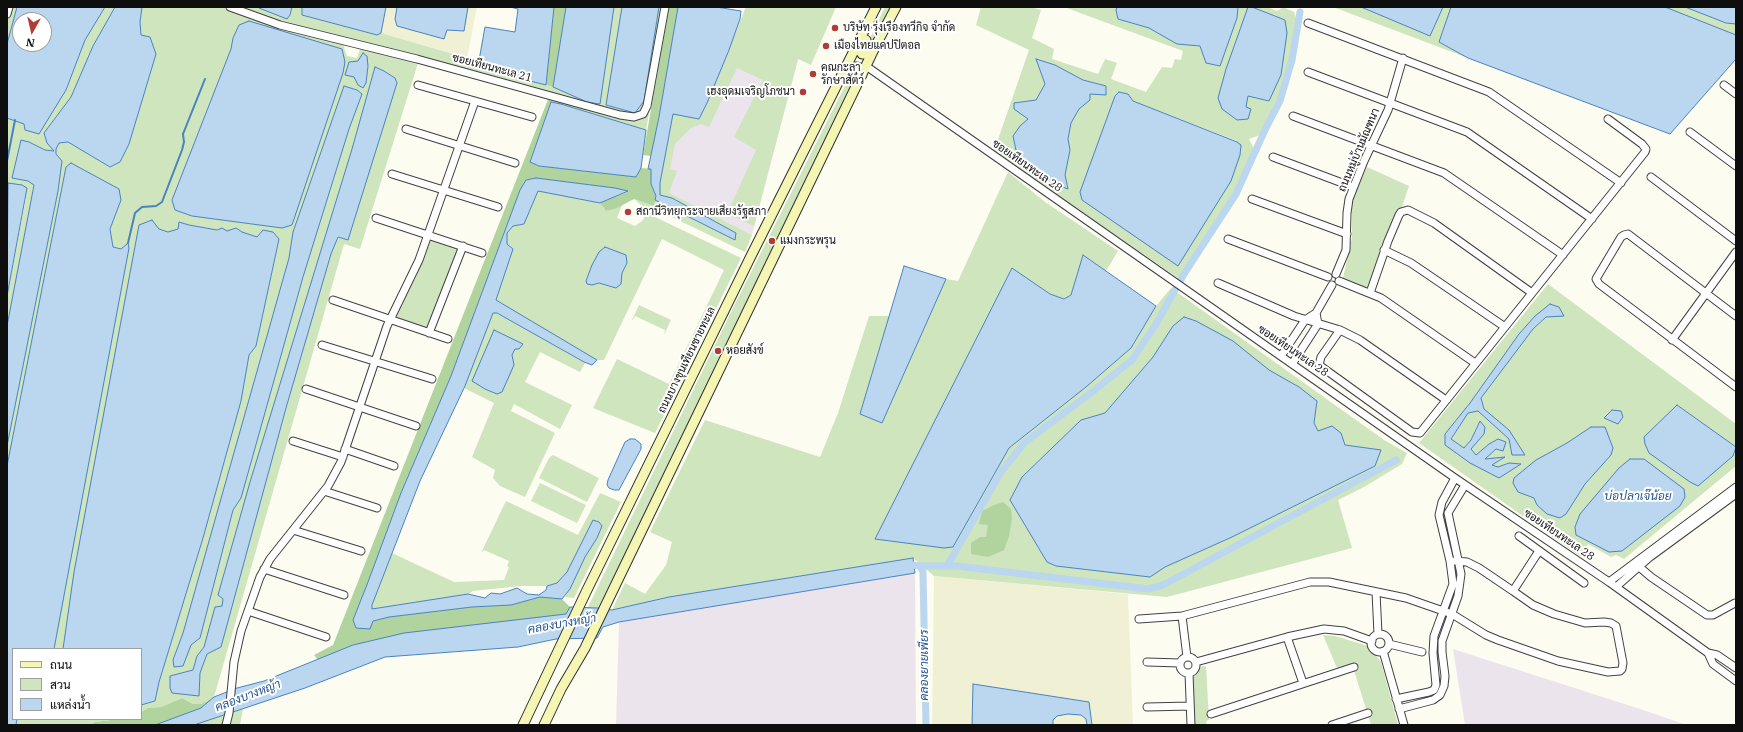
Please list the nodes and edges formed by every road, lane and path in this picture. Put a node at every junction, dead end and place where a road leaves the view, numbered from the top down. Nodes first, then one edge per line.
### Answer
1 (9, 7) edge
2 (230, 7) edge
3 (665, 7) edge
4 (876, 7) edge
5 (882, 7) edge
6 (896, 7) edge
7 (7, 14) edge
8 (1308, 23) dead end
9 (874, 48) junction
10 (1403, 58) junction
11 (866, 66) junction
12 (1308, 72) dead end
13 (862, 75) junction
14 (418, 85) dead end
15 (1724, 85) dead end
16 (1736, 94) edge
17 (475, 101) junction
18 (1390, 103) junction
19 (1293, 116) dead end
20 (532, 117) dead end
21 (1608, 119) dead end
22 (406, 128) dead end
23 (1690, 132) dead end
24 (459, 145) junction
25 (1372, 145) junction
26 (1273, 157) dead end
27 (515, 163) dead end
28 (1736, 166) edge
29 (392, 174) dead end
30 (1651, 177) dead end
31 (1621, 183) junction
32 (1353, 187) junction
33 (444, 190) junction
34 (1252, 199) dead end
35 (498, 207) dead end
36 (775, 210) junction
37 (376, 218) dead end
38 (1592, 219) junction
39 (1347, 234) junction
40 (428, 235) junction
41 (1228, 239) dead end
42 (1736, 241) edge
43 (463, 246) junction
44 (1384, 250) junction
45 (482, 252) dead end
46 (1736, 252) edge
47 (1563, 255) junction
48 (1336, 274) junction
49 (1328, 277) junction
50 (1339, 281) junction
51 (1218, 283) dead end
52 (1332, 285) junction
53 (1370, 293) junction
54 (1532, 293) junction
55 (1706, 294) junction
56 (333, 300) dead end
57 (1316, 313) junction
58 (1736, 316) edge
59 (390, 319) junction
60 (1306, 320) junction
61 (1318, 324) junction
62 (1505, 327) junction
63 (1340, 330) junction
64 (429, 333) junction
65 (448, 339) dead end
66 (1672, 340) junction
67 (322, 345) dead end
68 (1281, 356) junction
69 (375, 361) junction
70 (1475, 363) junction
71 (1292, 364) junction
72 (432, 379) dead end
73 (1736, 387) edge
74 (306, 389) dead end
75 (1446, 400) junction
76 (359, 407) junction
77 (416, 426) dead end
78 (293, 441) dead end
79 (345, 449) junction
80 (343, 457) junction
81 (394, 466) dead end
82 (1455, 478) junction
83 (1465, 485) junction
84 (1736, 490) edge
85 (324, 491) junction
86 (377, 508) dead end
87 (1439, 510) junction
88 (1448, 513) junction
89 (292, 530) junction
90 (1519, 536) dead end
91 (361, 551) dead end
92 (1539, 551) junction
93 (1458, 560) junction
94 (1450, 561) junction
95 (1637, 564) junction
96 (264, 569) junction
97 (1609, 582) junction
98 (1584, 583) dead end
99 (1616, 587) junction
100 (1513, 591) junction
101 (1376, 592) junction
102 (344, 595) dead end
103 (1735, 603) dead end
104 (248, 611) junction
105 (1444, 611) junction
106 (1452, 614) junction
107 (1182, 616) junction
108 (1139, 619) dead end
109 (1378, 634) junction
110 (326, 637) dead end
111 (1286, 637) junction
112 (1372, 641) junction
113 (1389, 644) junction
114 (1383, 651) junction
115 (1422, 652) dead end
116 (1708, 653) junction
117 (1187, 657) junction
118 (1147, 662) dead end
119 (1196, 662) junction
120 (1180, 663) junction
121 (1354, 667) dead end
122 (1736, 668) edge
123 (1189, 673) junction
124 (1736, 681) edge
125 (1303, 683) junction
126 (1434, 690) junction
127 (1440, 695) junction
128 (1396, 699) junction
129 (1190, 706) junction
130 (1147, 707) dead end
131 (1399, 709) junction
132 (1368, 713) dead end
133 (1211, 714) dead end
134 (226, 725) edge
135 (523, 725) edge
136 (544, 725) edge
137 (1191, 725) edge
138 (1332, 725) edge
139 (1404, 725) edge

1 - 7 street
2 - 3 street, ซอยเทียนทะเล 21
4 - 36 main road, ถนนบางขุนเทียนชายทะเล
5 - 9 main road
6 - 9 main road
8 - 10 street
9 - 11 main road
10 - 18 street, ถนนหมู่บ้านมัณฑนา
10 - 31 street
11 - 13 main road
11 - 68 street, ซอยเทียนทะเล 28
12 - 18 street
13 - 36 main road
13 - 136 main road
14 - 17 street
15 - 16 street
17 - 20 street
17 - 24 street
18 - 25 street, ถนนหมู่บ้านมัณฑนา
18 - 38 street
19 - 25 street
21 - 31 street
22 - 24 street
23 - 28 street
24 - 27 street
24 - 33 street
25 - 32 street, ถนนหมู่บ้านมัณฑนา
25 - 47 street
26 - 32 street
29 - 33 street
30 - 42 street
31 - 38 street
32 - 39 street, ถนนหมู่บ้านมัณฑนา
33 - 35 street
33 - 40 street
34 - 39 street
36 - 135 main road, ถนนบางขุนเทียนชายทะเล
37 - 40 street
38 - 47 street
39 - 48 street, ถนนหมู่บ้านมัณฑนา
40 - 43 street
40 - 59 street
41 - 49 street
43 - 45 street
43 - 64 street
44 - 53 street
44 - 54 street
44 - 62 street
46 - 55 street
47 - 54 street
48 - 49 street
48 - 50 street
49 - 52 street
50 - 52 street
50 - 53 street
51 - 60 street
52 - 57 street
53 - 70 street
54 - 62 street
55 - 58 street
55 - 66 street
55 - 66 street
56 - 59 street
57 - 60 street
57 - 61 street
59 - 64 street
59 - 69 street
60 - 61 street
60 - 68 street
61 - 63 street
61 - 71 street
62 - 70 street
63 - 75 street
63 - 75 street
64 - 65 street
66 - 73 street
67 - 69 street
68 - 71 street, ซอยเทียนทะเล 28
69 - 72 street
69 - 76 street
70 - 75 street
71 - 82 street, ซอยเทียนทะเล 28
74 - 76 street
76 - 77 street
76 - 79 street
78 - 80 street
79 - 80 street
79 - 81 street
80 - 85 street
82 - 83 street, ซอยเทียนทะเล 28
82 - 87 street
83 - 88 street
83 - 97 street, ซอยเทียนทะเล 28
84 - 95 street
85 - 86 street
85 - 89 street
87 - 88 street
87 - 94 street
88 - 93 street
89 - 91 street
89 - 96 street
90 - 92 street
92 - 98 street
92 - 100 street
93 - 94 street
93 - 100 street
93 - 106 street
94 - 105 street
95 - 97 street
95 - 99 street
95 - 103 street
96 - 102 street
96 - 104 street
97 - 99 street, ซอยเทียนทะเล 28
99 - 116 street, ซอยเทียนทะเล 28
100 - 106 street
101 - 105 street
101 - 107 street
101 - 109 street
104 - 110 street
104 - 134 street
105 - 106 street
105 - 126 street
106 - 127 street
107 - 108 street
107 - 117 street
109 - 112 street
109 - 113 street
111 - 112 street
111 - 119 street
111 - 125 street
112 - 114 street
113 - 114 street
113 - 115 street
114 - 128 street
116 - 122 street, ซอยเทียนทะเล 28
116 - 124 street, ซอยเทียนทะเล 28
117 - 119 street
117 - 120 street
118 - 120 street
119 - 123 street
120 - 123 street
121 - 125 street
123 - 129 street
125 - 133 street
126 - 127 street
126 - 128 street
127 - 131 street
128 - 131 street
129 - 130 street
129 - 137 street
131 - 139 street
132 - 138 street

